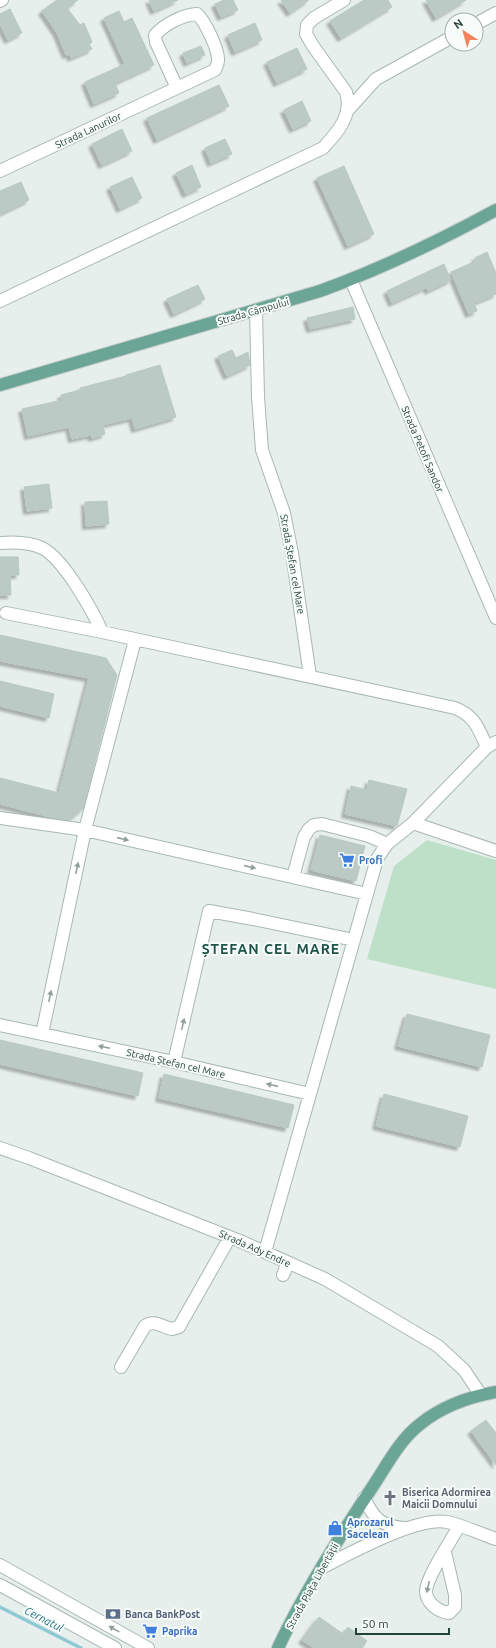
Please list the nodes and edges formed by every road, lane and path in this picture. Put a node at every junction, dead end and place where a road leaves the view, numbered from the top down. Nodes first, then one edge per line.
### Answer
1 (344, 0) edge
2 (496, 13) edge
3 (484, 20) edge
4 (444, 41) edge
5 (177, 88) junction
6 (348, 110) junction
7 (2, 166) edge
8 (496, 210) edge
9 (351, 280) junction
10 (0, 301) edge
11 (256, 310) junction
12 (0, 385) edge
13 (0, 543) edge
14 (6, 613) dead end
15 (496, 618) edge
16 (102, 632) junction
17 (135, 640) junction
18 (310, 676) junction
19 (492, 744) edge
20 (0, 818) edge
21 (413, 823) junction
22 (85, 830) junction
23 (387, 844) junction
24 (496, 851) edge
25 (293, 877) junction
26 (367, 894) junction
27 (354, 940) junction
28 (0, 1025) edge
29 (42, 1034) junction
30 (174, 1062) junction
31 (310, 1094) junction
32 (0, 1148) edge
33 (230, 1237) junction
34 (265, 1252) junction
35 (288, 1263) junction
36 (283, 1275) dead end
37 (121, 1367) dead end
38 (496, 1392) edge
39 (480, 1395) junction
40 (364, 1498) junction
41 (458, 1526) junction
42 (406, 1528) junction
43 (496, 1539) edge
44 (445, 1552) dead end
45 (0, 1565) edge
46 (321, 1568) junction
47 (0, 1585) edge
48 (80, 1610) junction
49 (71, 1624) junction
50 (115, 1648) edge
51 (148, 1648) edge
52 (278, 1648) edge

1 - 6 street
2 - 3 street
4 - 6 street
5 - 5 street, Strada Lanurilor
5 - 7 street, Strada Lanurilor
6 - 10 street
8 - 9 main road, Strada Câmpului
9 - 11 main road, Strada Câmpului
9 - 15 street, Strada Petofi Sandor
11 - 12 main road, Strada Câmpului
11 - 18 street, Strada Ștefan cel Mare
13 - 16 street
14 - 16 street
16 - 17 street
17 - 18 street
17 - 22 street
18 - 19 street
19 - 21 street
20 - 22 street
21 - 23 street
21 - 24 street
22 -> 25 street
29 -> 22 street
23 - 25 street
23 - 26 street
25 - 26 street
26 - 27 street
30 -> 27 street
27 - 31 street
28 - 29 street, Strada Ștefan cel Mare
30 -> 29 street, Strada Ștefan cel Mare
31 -> 30 street, Strada Ștefan cel Mare
31 - 34 street
32 - 33 street, Strada Ady Endre
33 - 34 street, Strada Ady Endre
33 - 37 street
34 - 35 street, Strada Ady Endre
35 - 36 street
35 - 39 street, Strada Ady Endre
38 - 39 main road, Strada Piața Libertății
39 - 40 main road, Strada Piața Libertății
40 - 42 street
40 - 46 main road, Strada Piața Libertății
41 - 42 street
41 - 43 street
41 - 44 street
42 - 46 street
45 - 48 street
46 - 52 main road, Strada Piața Libertății
47 - 49 street
48 - 49 street
51 -> 48 street
49 - 50 street

